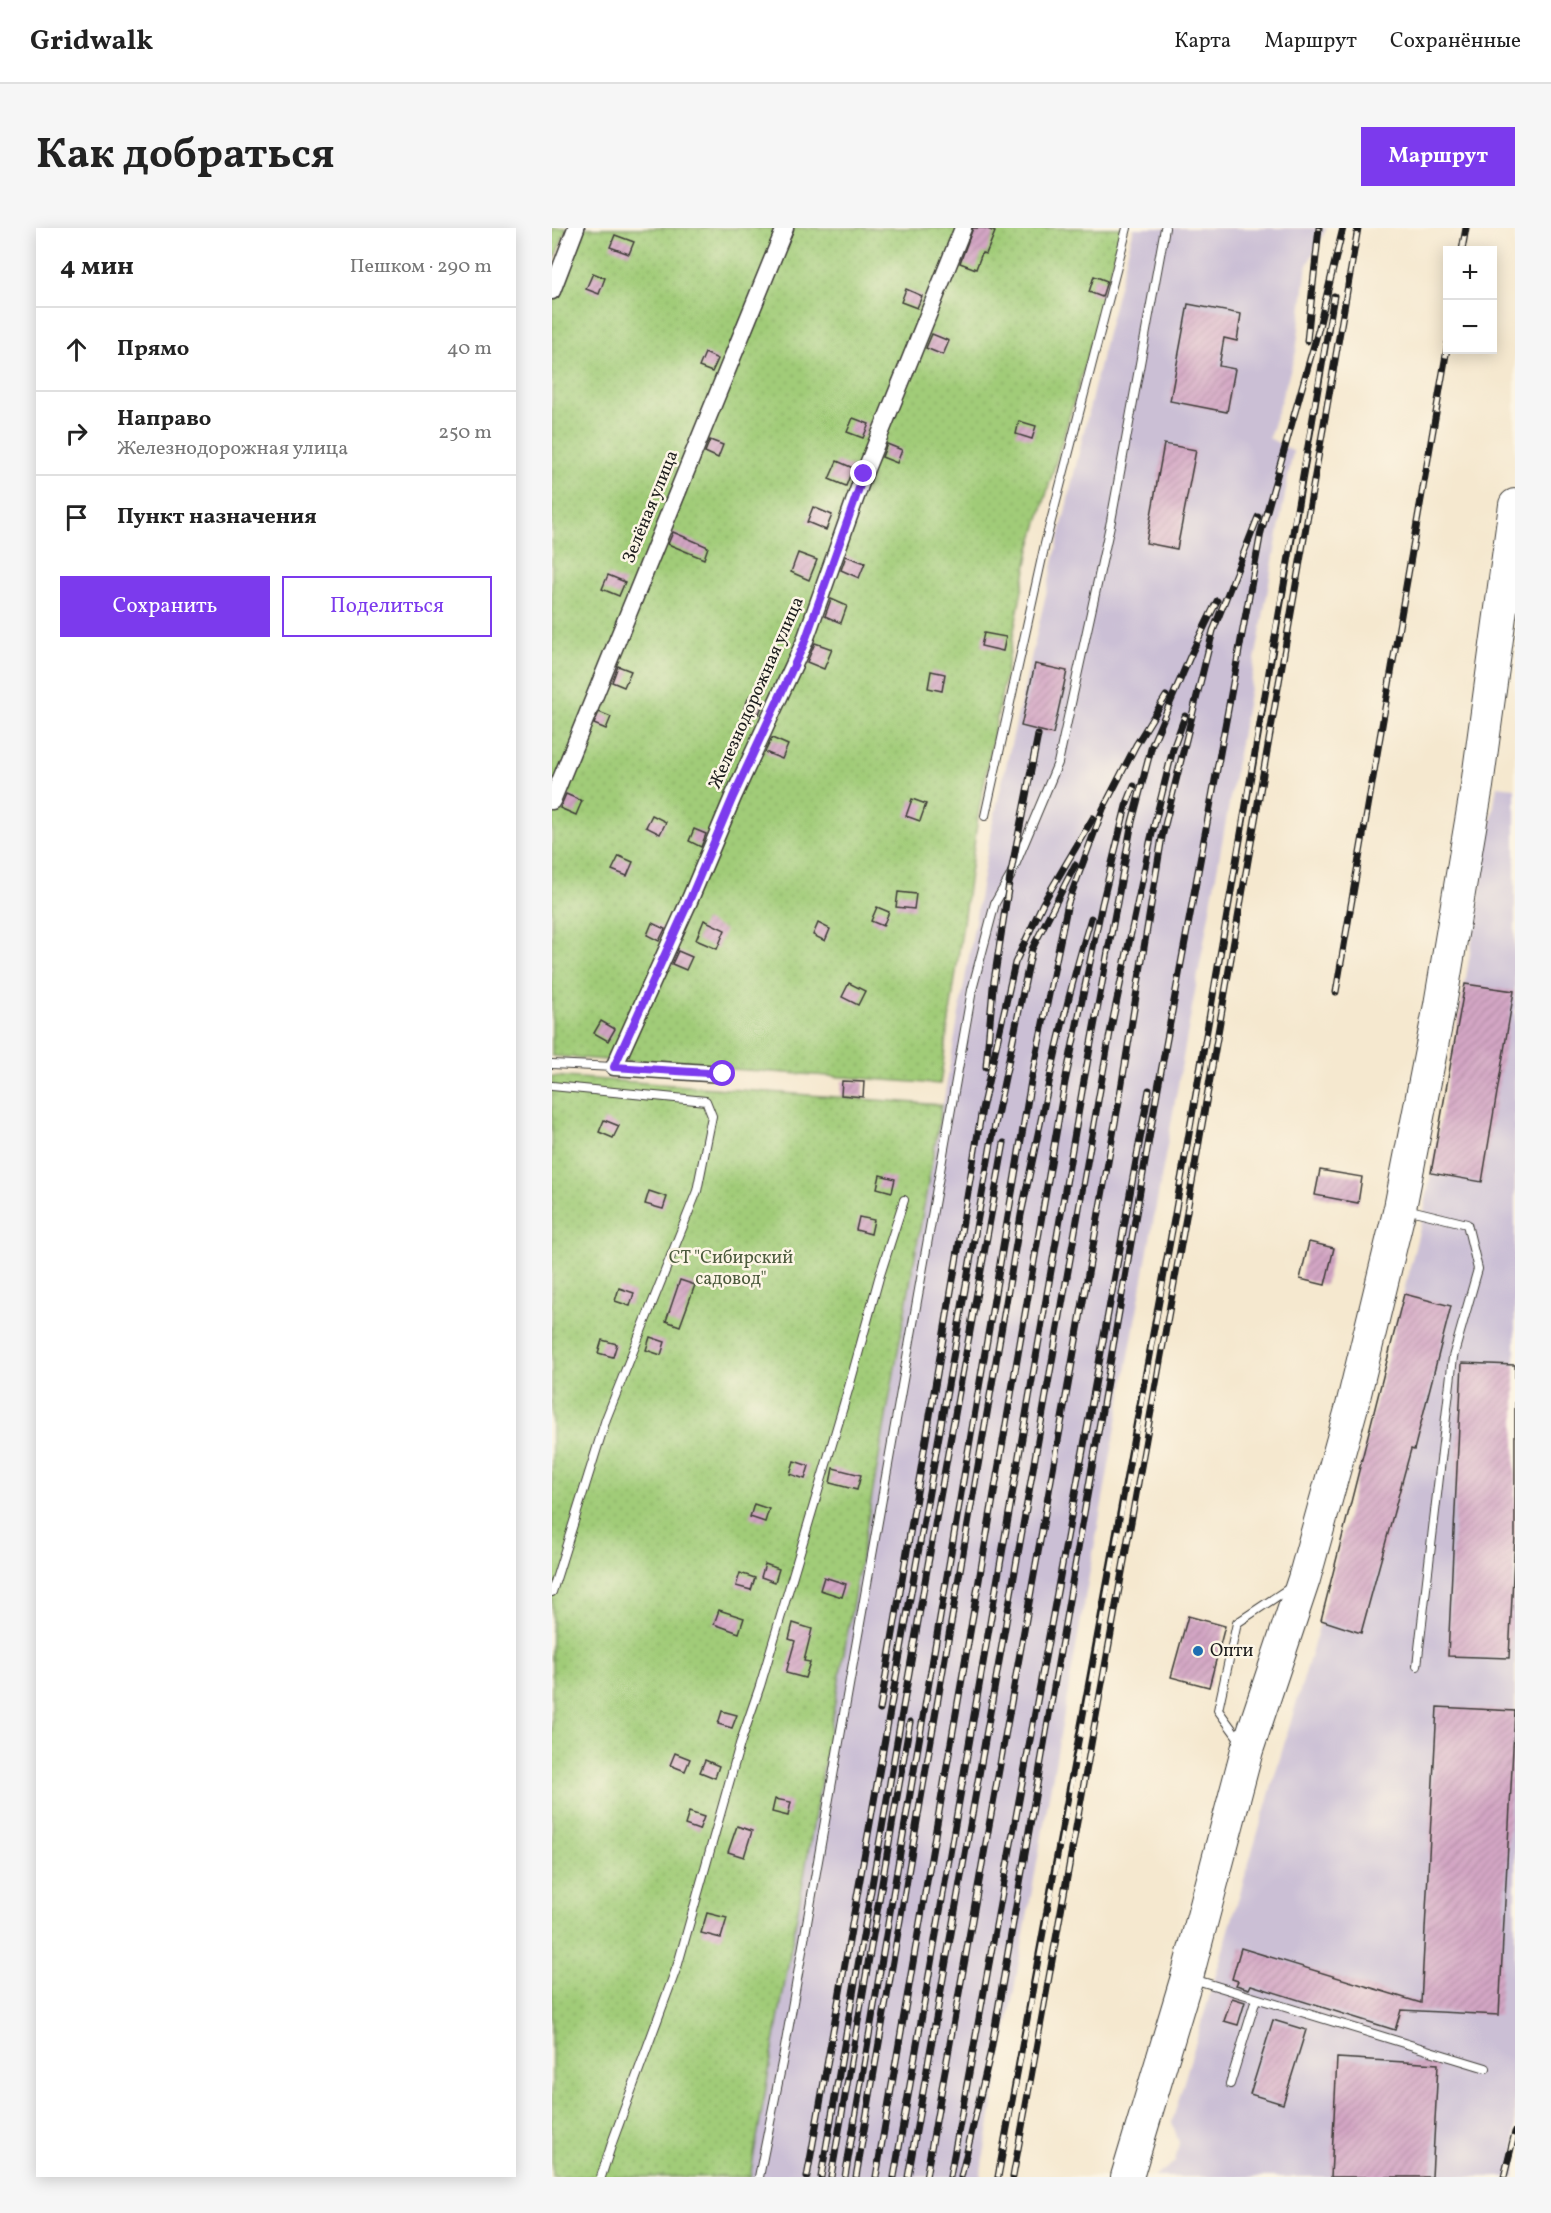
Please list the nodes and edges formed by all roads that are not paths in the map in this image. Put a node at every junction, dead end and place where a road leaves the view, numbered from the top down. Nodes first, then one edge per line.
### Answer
1 (576, 228) edge
2 (785, 228) edge
3 (963, 228) edge
4 (1127, 228) edge
5 (1165, 228) edge
6 (552, 291) edge
7 (1515, 505) edge
8 (552, 801) edge
9 (985, 816) dead end
10 (552, 1064) edge
11 (614, 1067) junction
12 (723, 1074) dead end
13 (552, 1086) edge
14 (904, 1200) dead end
15 (1400, 1208) junction
16 (1304, 1579) junction
17 (552, 1592) edge
18 (1417, 1666) dead end
19 (1247, 1750) junction
20 (1187, 1977) junction
21 (1256, 1999) junction
22 (1486, 2068) dead end
23 (1230, 2084) dead end
24 (601, 2177) edge
25 (759, 2177) edge
26 (1127, 2177) edge

1 - 6 street
2 - 8 street, Зелёная улица
3 - 11 street, Железнодорожная улица
4 - 9 lane
5 - 25 lane
7 - 15 highway
10 - 11 lane
11 - 12 street
13 - 17 lane
14 - 24 lane
15 - 16 highway
15 - 18 lane
16 - 19 highway
16 - 19 lane
19 - 20 highway
20 - 21 lane
20 - 26 highway
21 - 22 lane
21 - 23 lane

